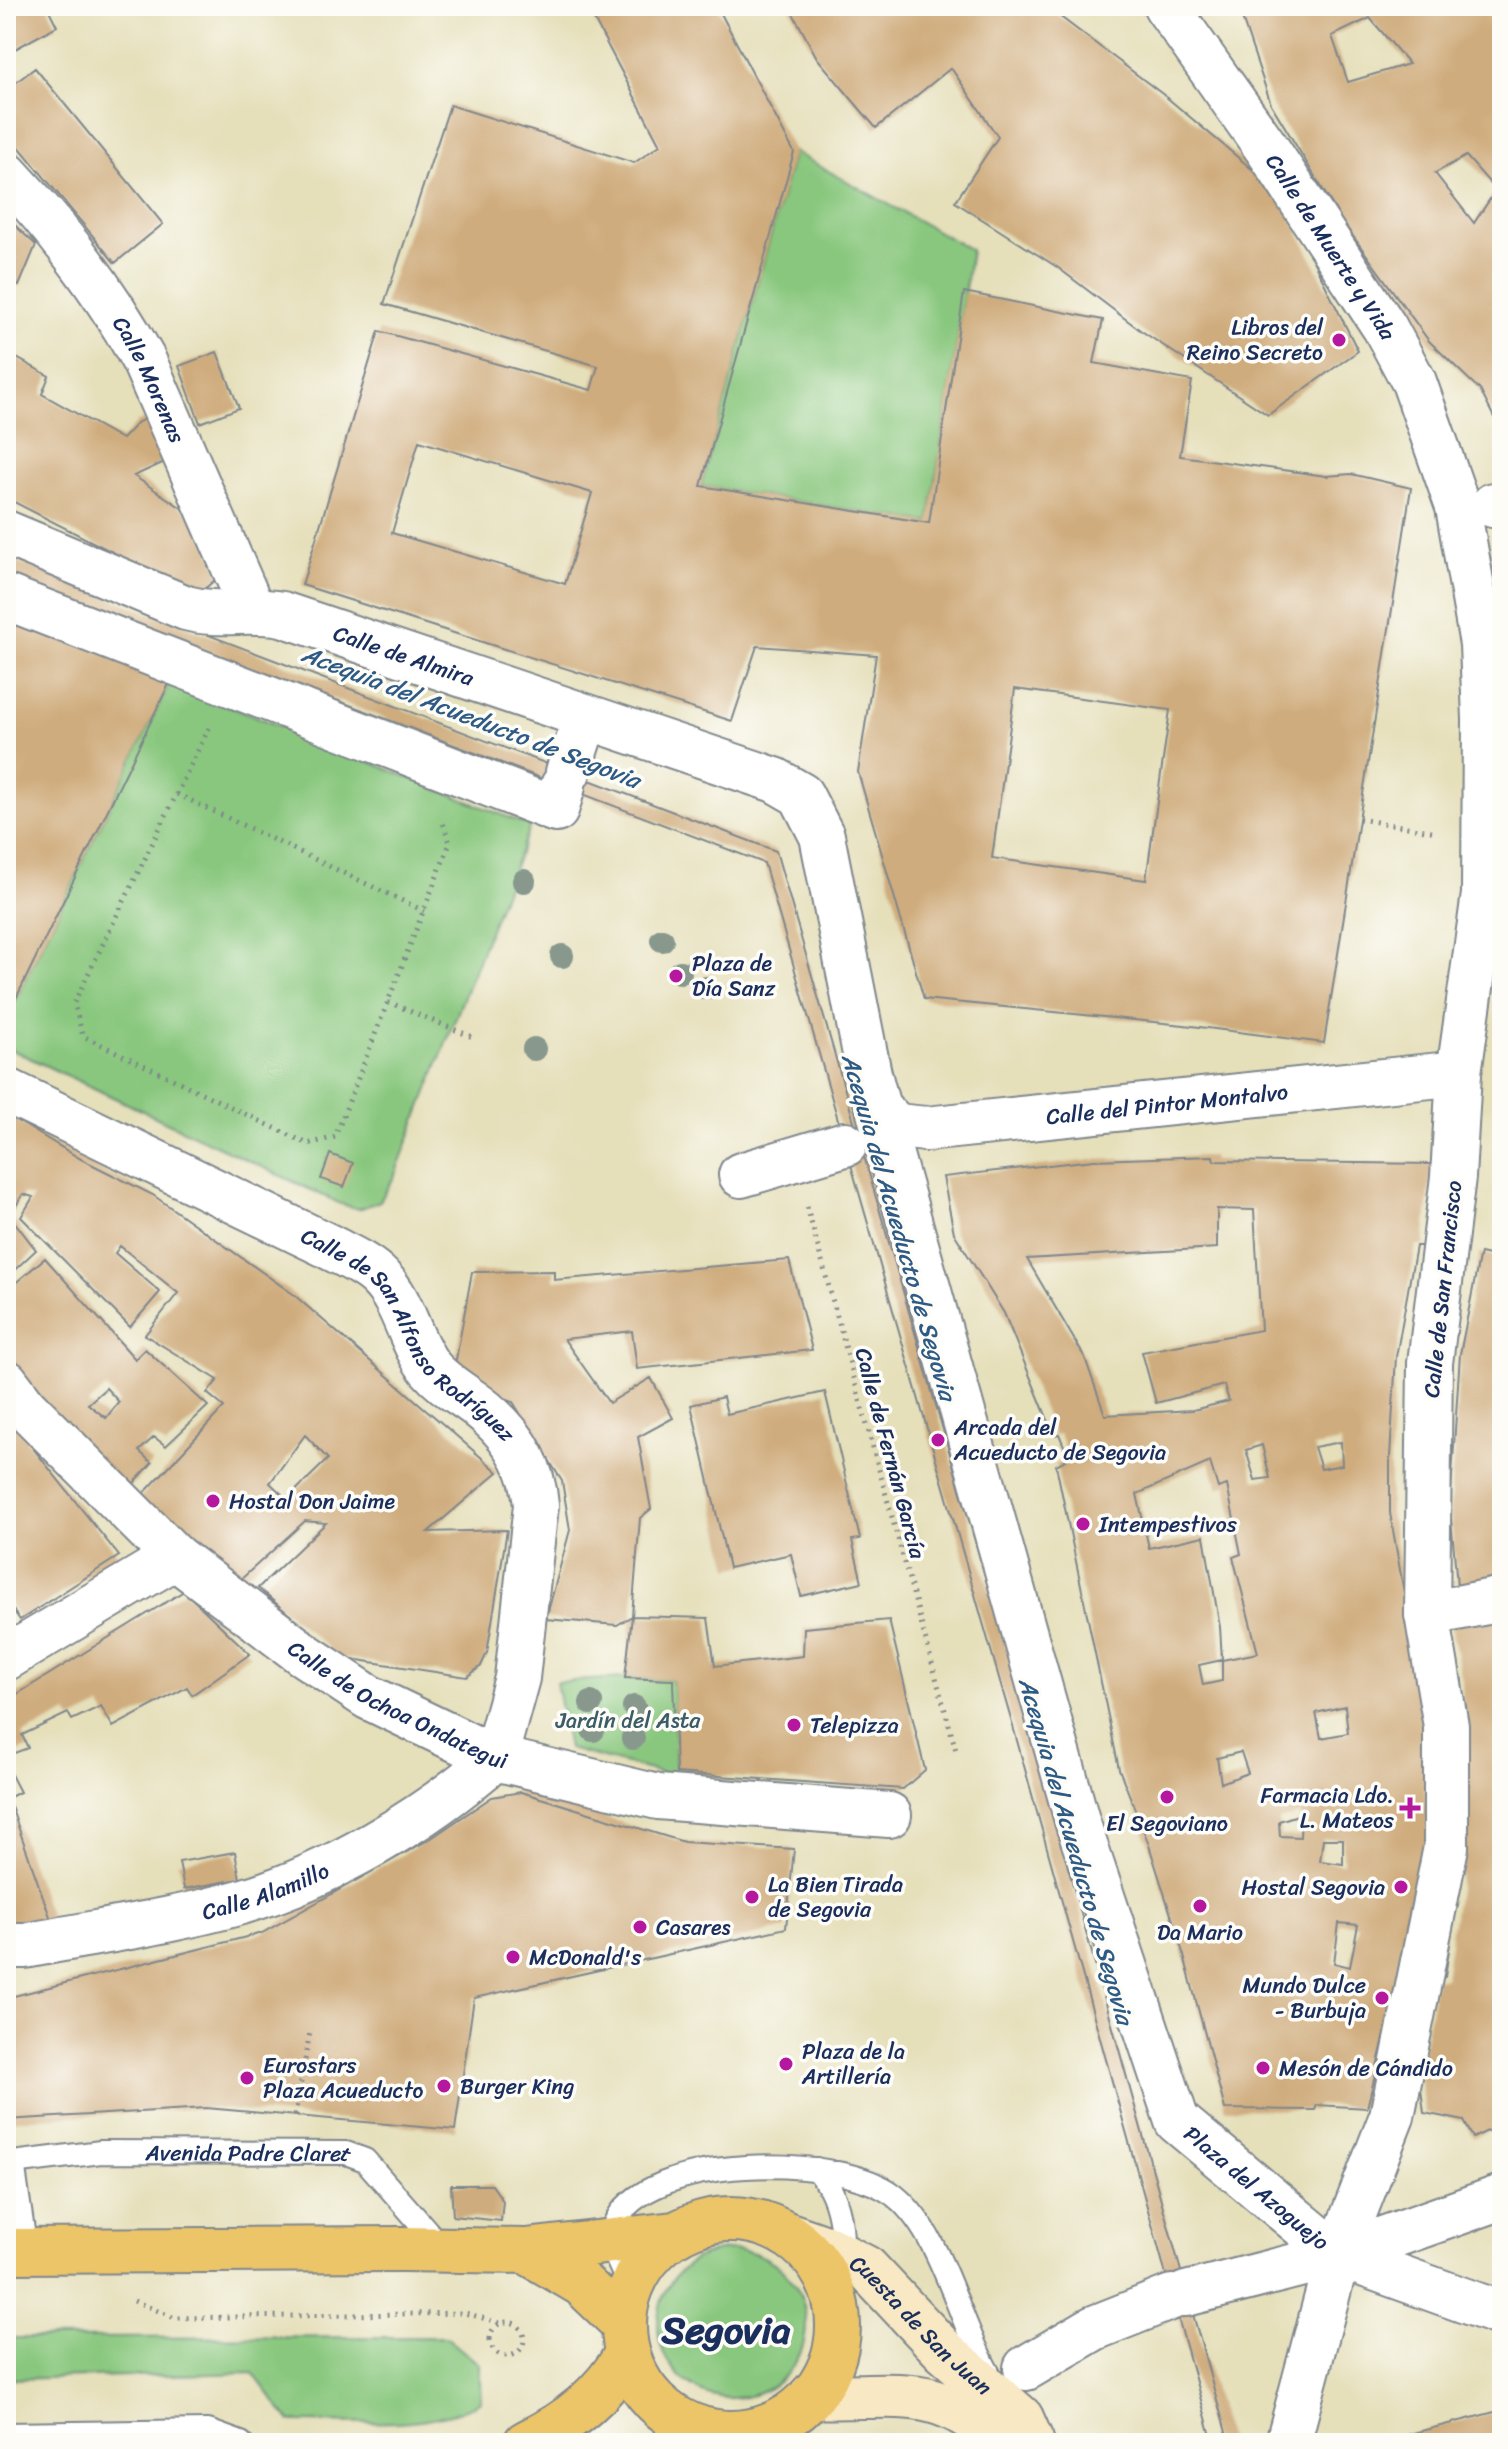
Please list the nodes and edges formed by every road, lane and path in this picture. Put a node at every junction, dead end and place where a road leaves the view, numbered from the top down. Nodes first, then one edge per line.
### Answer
1 (1166, 6) edge
2 (12, 184) edge
3 (1484, 505) edge
4 (6, 533) edge
5 (6, 597) edge
6 (252, 609) junction
7 (230, 684) junction
8 (586, 717) junction
9 (210, 727) junction
10 (224, 732) dead end
11 (177, 794) junction
12 (428, 814) dead end
13 (1359, 819) dead end
14 (1487, 841) junction
15 (424, 911) junction
16 (388, 1002) junction
17 (475, 1038) dead end
18 (1459, 1073) junction
19 (6, 1090) edge
20 (868, 1133) junction
21 (794, 1160) junction
22 (741, 1175) dead end
23 (12, 1404) edge
24 (175, 1557) junction
25 (1502, 1599) edge
26 (1427, 1614) junction
27 (6, 1658) edge
28 (957, 1754) dead end
29 (495, 1758) junction
30 (889, 1815) dead end
31 (6, 1946) edge
32 (310, 2032) dead end
33 (295, 2115) dead end
34 (1392, 2116) joint
35 (10, 2161) edge
36 (816, 2169) junction
37 (1502, 2197) edge
38 (601, 2233) junction
39 (674, 2234) junction
40 (786, 2234) junction
41 (443, 2249) junction
42 (16, 2251) edge
43 (526, 2251) junction
44 (840, 2254) junction
45 (1338, 2255) junction
46 (126, 2298) dead end
47 (1502, 2314) edge
48 (838, 2318) junction
49 (627, 2322) junction
50 (500, 2323) junction
51 (811, 2396) junction
52 (1000, 2405) edge
53 (665, 2426) edge
54 (6, 2434) edge
55 (715, 2438) edge
56 (241, 2443) edge
57 (526, 2443) edge
58 (801, 2443) edge
59 (1288, 2443) edge

1 - 3 street, Calle de Muerte y Vida
2 - 6 street, Calle Morenas
3 - 14 street, Calle de San Francisco
4 - 6 street, Calle de Almira
5 - 7 street
6 - 8 street, Calle de Almira
7 - 8 street
7 - 9 path
8 - 20 street, Calle de Almira
9 - 10 path
9 - 11 path
11 - 15 path
11 - 16 path
12 - 15 path
13 - 14 path
14 - 18 street, Calle de San Francisco
15 - 16 path
16 - 17 path
18 - 20 street, Calle del Pintor Montalvo
18 - 26 street, Calle de San Francisco
19 - 29 street, Calle de San Alfonso Rodríguez
20 - 21 street
20 - 45 street, Plaza del Azoguejo
21 - 22 street
21 - 28 path, Calle de Fernán García
23 - 24 street, Calle de Ochoa Ondategui
24 - 27 street
24 - 29 street, Calle de Ochoa Ondategui
25 - 26 street
26 - 34 street, Calle de San Francisco
29 - 30 street, Calle de Ochoa Ondategui
29 - 31 street, Calle Alamillo
32 - 33 path
34 - 45 street, Plaza del Azoguejo
35 - 41 lane, Avenida Padre Claret
35 - 42 lane
36 - 38 lane
36 - 44 lane
36 - 52 lane
37 - 45 street, Plaza del Azoguejo
38 - 39 main road
38 - 43 main road
38 - 49 lane
39 - 40 main road
39 - 49 main road
40 - 44 street, Cuesta de San Juan
40 - 48 main road
41 - 42 main road
41 - 43 main road
43 - 49 main road
44 - 48 lane
44 - 52 street, Cuesta de San Juan
45 - 47 street, Plaza del Azoguejo
45 - 52 street, Plaza del Azoguejo
45 - 59 street, Plaza del Azoguejo
46 - 50 path
48 - 51 main road
49 - 53 main road
49 - 57 main road
50 - 50 path
51 - 52 street, Cuesta de San Juan
51 - 55 main road
51 - 58 main road
53 - 55 main road
54 - 56 lane

